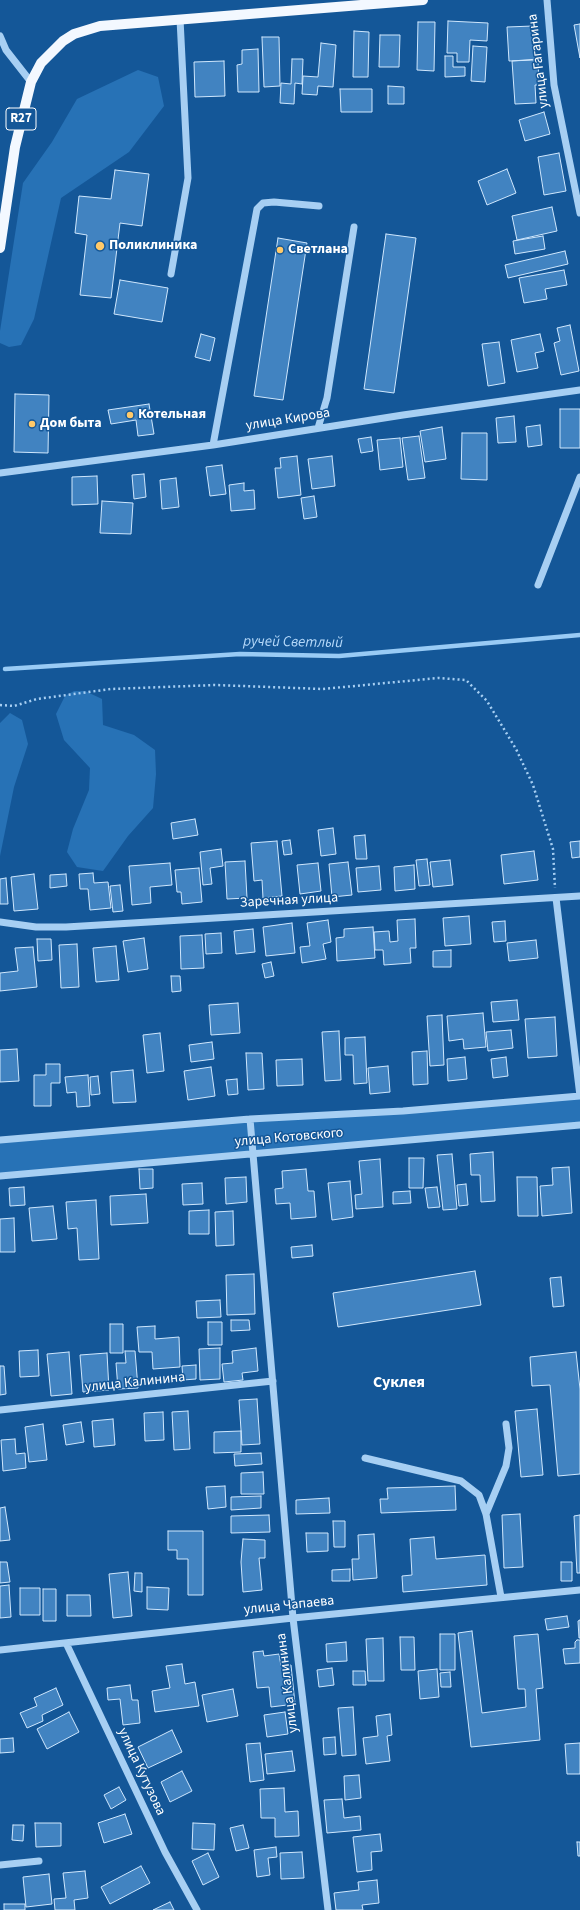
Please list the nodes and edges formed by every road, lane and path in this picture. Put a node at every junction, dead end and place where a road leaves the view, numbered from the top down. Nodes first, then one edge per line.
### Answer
1 (423, 0) edge
2 (547, 0) edge
3 (180, 19) junction
4 (0, 36) edge
5 (30, 82) junction
6 (319, 206) dead end
7 (580, 213) edge
8 (354, 227) dead end
9 (0, 248) edge
10 (171, 274) dead end
11 (580, 390) edge
12 (318, 428) junction
13 (213, 446) junction
14 (0, 473) edge
15 (580, 477) edge
16 (538, 585) dead end
17 (0, 705) edge
18 (580, 896) edge
19 (556, 898) junction
20 (0, 922) edge
21 (580, 1096) edge
22 (250, 1119) junction
23 (580, 1125) edge
24 (0, 1140) edge
25 (254, 1154) junction
26 (0, 1176) edge
27 (273, 1381) junction
28 (0, 1410) edge
29 (506, 1424) dead end
30 (365, 1458) dead end
31 (486, 1514) junction
32 (580, 1590) edge
33 (501, 1597) junction
34 (293, 1618) junction
35 (66, 1643) junction
36 (0, 1650) edge
37 (40, 1861) dead end
38 (0, 1865) edge
39 (197, 1910) edge
40 (328, 1910) edge

1 - 3 main road, R27
2 - 7 street, улица Гагарина
3 - 5 main road, R27
3 - 10 street
4 - 5 street
5 - 9 main road, R27
6 - 13 street
8 - 12 street
11 - 12 street, улица Кирова
12 - 13 street, улица Кирова
13 - 14 street, улица Кирова
15 - 16 street
17 - 19 path
18 - 19 street, Заречная улица
19 - 20 street, Заречная улица
19 - 21 street
21 - 22 street, улица Котовского
22 - 24 street, улица Котовского
22 - 25 street, улица Калинина
23 - 25 street, улица Котовского
25 - 26 street, улица Котовского
25 - 27 street, улица Калинина
27 - 28 street, улица Калинина
27 - 34 street, улица Калинина
29 - 31 street
30 - 31 street
31 - 33 street
32 - 33 street, улица Чапаева
33 - 34 street, улица Чапаева
34 - 35 street, улица Чапаева
34 - 40 street, улица Калинина
35 - 36 street, улица Чапаева
35 - 39 street, улица Кутузова
37 - 38 street

